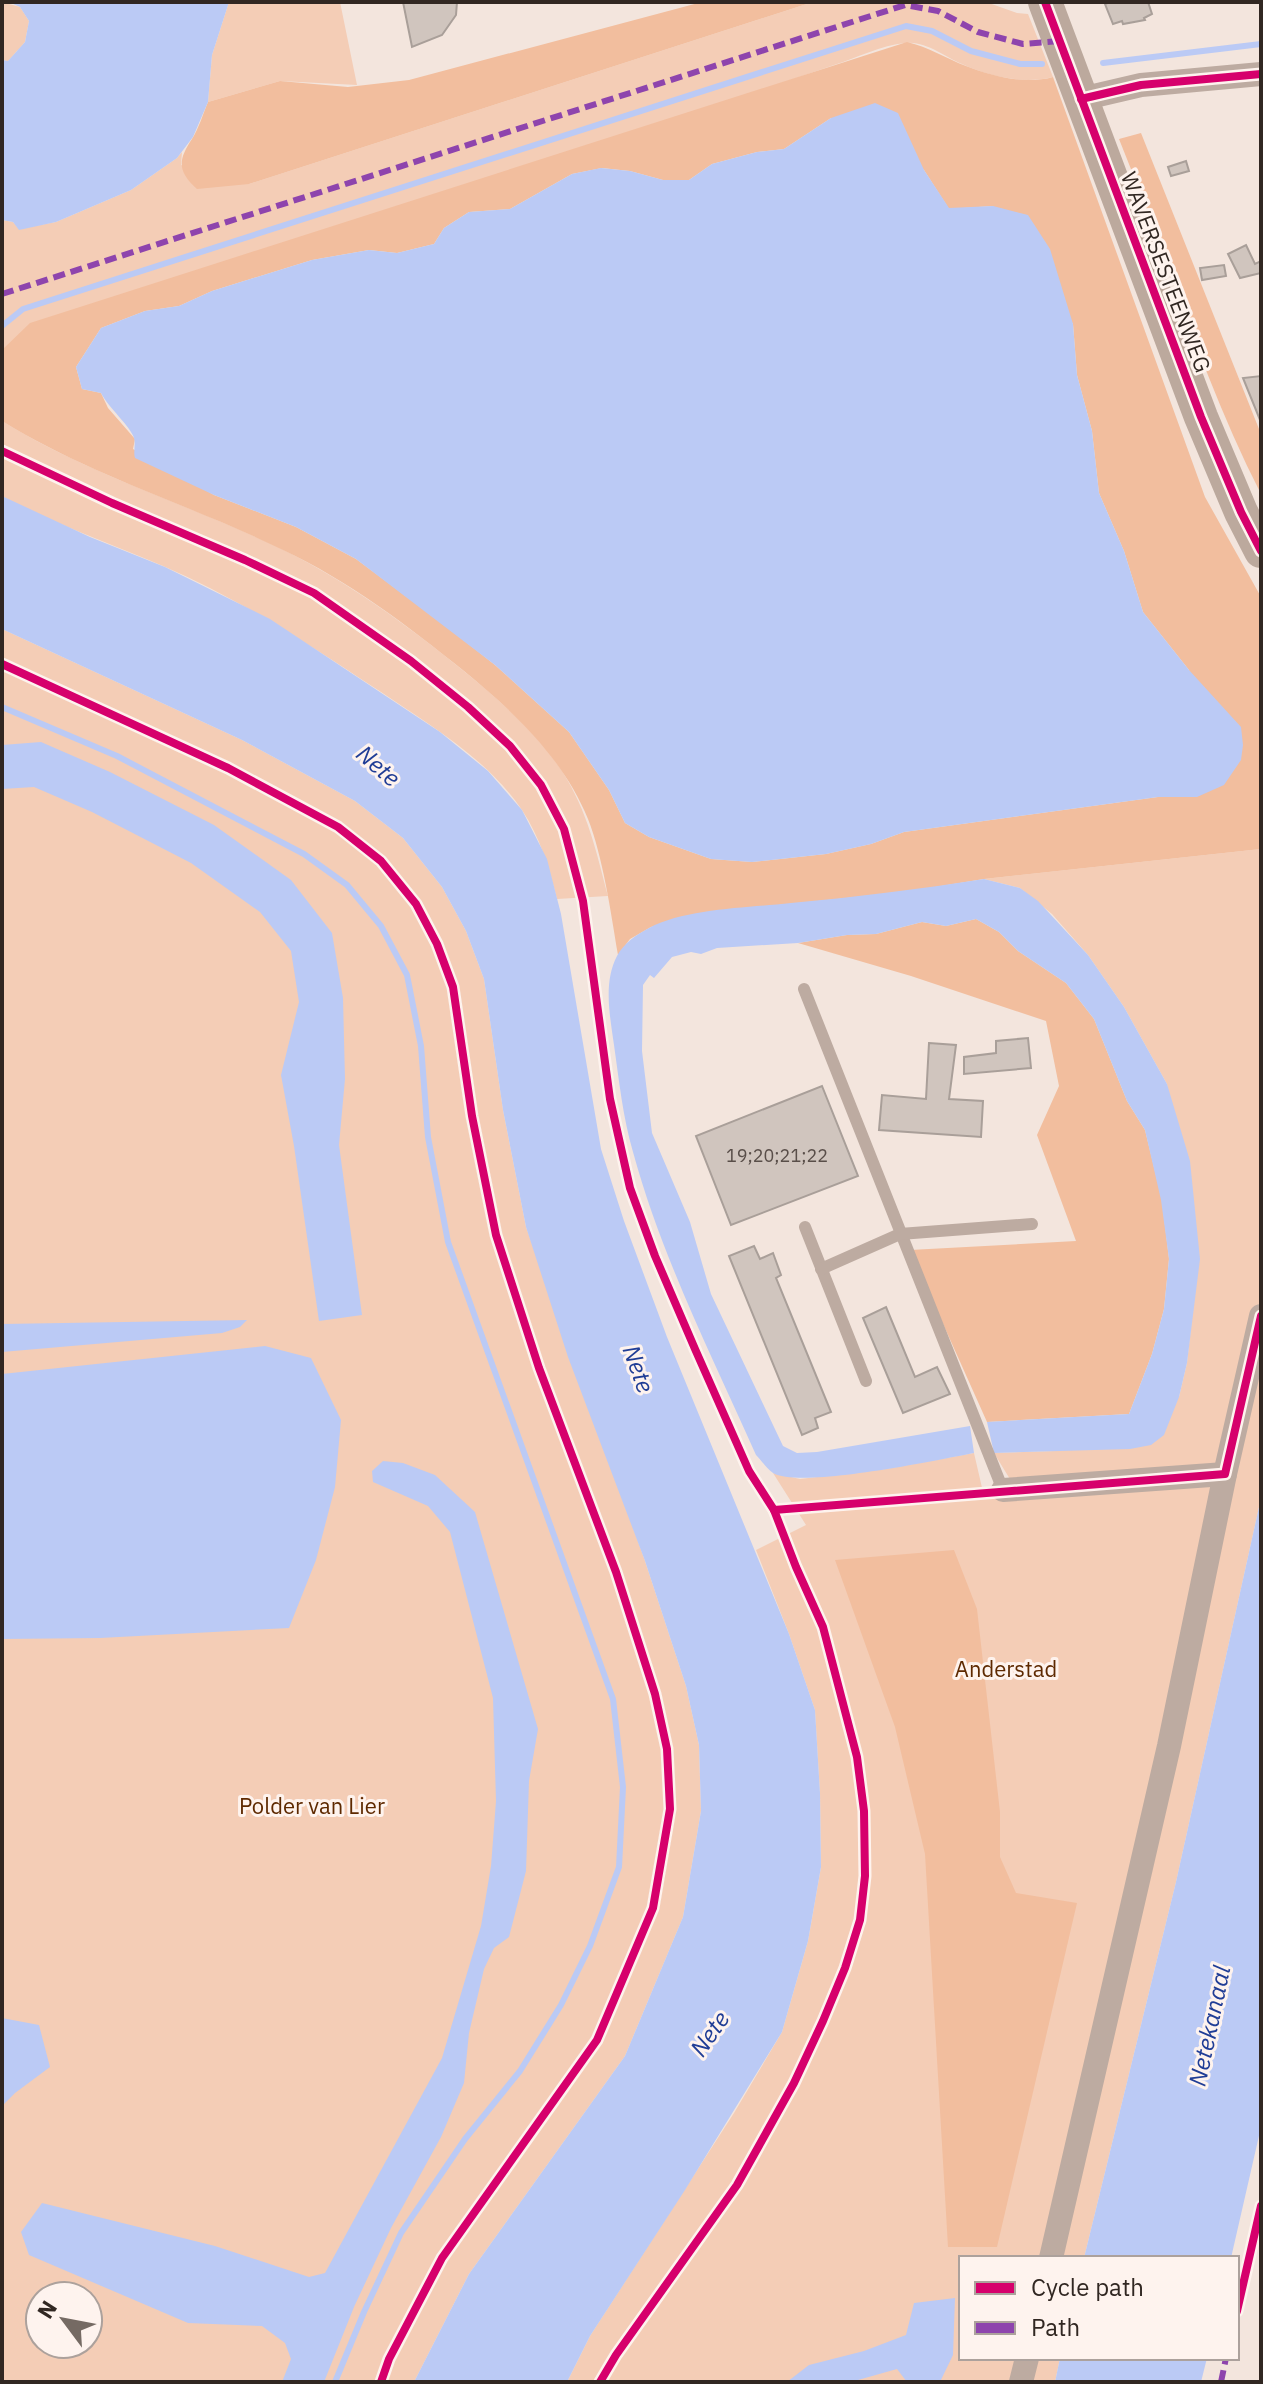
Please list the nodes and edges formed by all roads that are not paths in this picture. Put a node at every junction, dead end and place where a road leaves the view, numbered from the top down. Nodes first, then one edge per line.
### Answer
1 (1045, 2) edge
2 (1261, 74) edge
3 (1081, 99) junction
4 (1261, 551) edge
5 (2, 664) edge
6 (804, 989) dead end
7 (1032, 1224) dead end
8 (805, 1227) dead end
9 (900, 1234) junction
10 (821, 1269) junction
11 (1261, 1316) edge
12 (866, 1381) dead end
13 (1225, 1474) junction
14 (1003, 1490) joint
15 (1051, 2256) edge
16 (1026, 2360) edge
17 (381, 2382) edge
18 (1021, 2382) edge

1 - 3 main road, WAVERSESTEENWEG
2 - 3 street
3 - 4 main road, WAVERSESTEENWEG
5 - 17 lane
6 - 9 lane
7 - 9 lane
8 - 10 lane
9 - 10 lane
9 - 14 lane
10 - 12 lane
11 - 13 street
13 - 14 street
13 - 15 street
16 - 18 street

